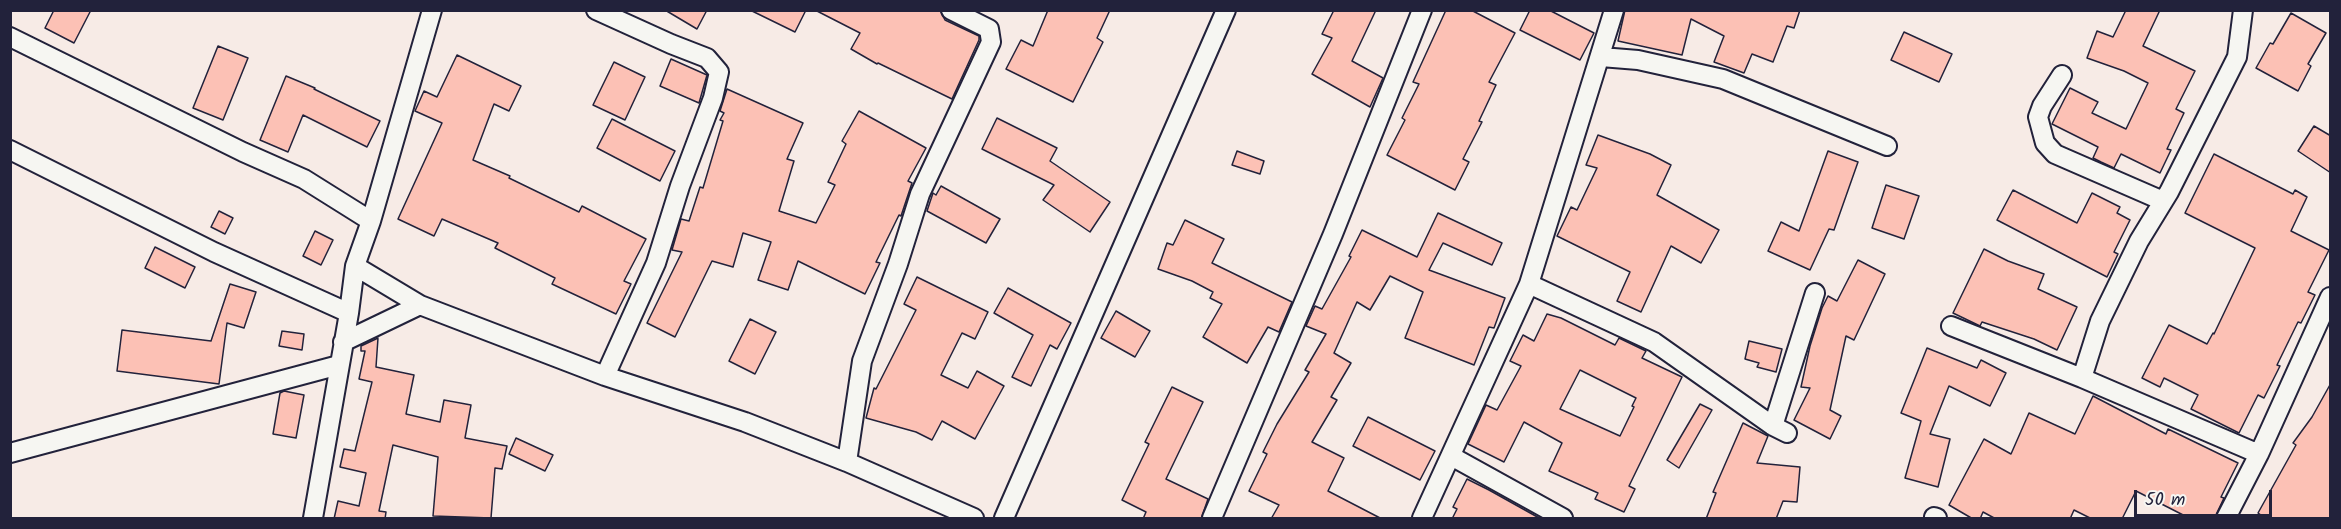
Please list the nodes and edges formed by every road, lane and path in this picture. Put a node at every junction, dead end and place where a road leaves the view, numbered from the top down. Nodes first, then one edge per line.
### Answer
1 (432, 10) edge
2 (596, 10) edge
3 (951, 10) edge
4 (1226, 10) edge
5 (1422, 10) edge
6 (1614, 10) edge
7 (2243, 10) edge
8 (10, 37) edge
9 (1601, 57) junction
10 (2062, 75) dead end
11 (1887, 146) dead end
12 (10, 150) edge
13 (2163, 201) junction
14 (371, 221) junction
15 (355, 266) junction
16 (1529, 284) junction
17 (1815, 293) dead end
18 (2331, 297) edge
19 (420, 305) junction
20 (349, 313) junction
21 (1951, 327) dead end
22 (343, 342) junction
23 (339, 365) junction
24 (605, 376) junction
25 (2082, 378) junction
26 (10, 453) edge
27 (2259, 454) junction
28 (1451, 456) junction
29 (847, 462) junction
30 (313, 519) edge
31 (974, 519) edge
32 (1004, 519) edge
33 (1212, 519) edge
34 (1422, 519) edge
35 (1563, 519) edge
36 (2226, 519) edge

1 - 14 street
2 - 24 street
3 - 29 street
4 - 32 street
5 - 33 street
6 - 9 street
7 - 13 street
8 - 14 street
9 - 11 street
9 - 16 street
10 - 13 street
12 - 20 street
13 - 25 street
14 - 15 street
15 - 19 street
15 - 20 street
16 - 17 street
16 - 28 street
18 - 27 street
19 - 22 street
19 - 24 street
20 - 22 street
21 - 25 street
22 - 23 street
23 - 26 street
23 - 30 street
24 - 29 street
25 - 27 street
27 - 36 street
28 - 34 street
28 - 35 street
29 - 31 street

